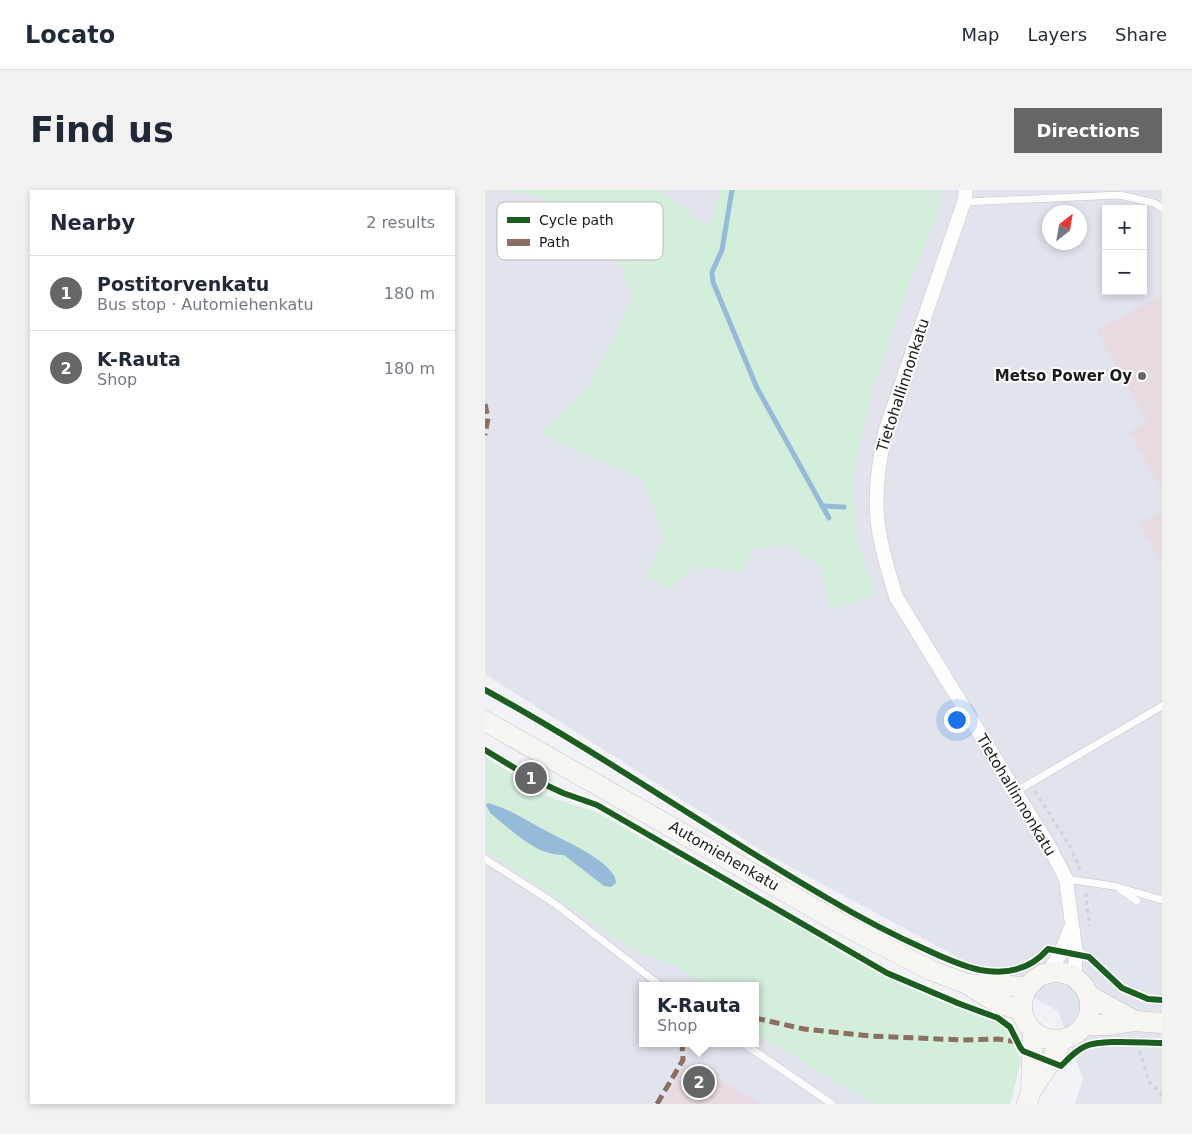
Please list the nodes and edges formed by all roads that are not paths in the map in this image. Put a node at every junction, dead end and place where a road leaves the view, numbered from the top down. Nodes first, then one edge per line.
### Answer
1 (965, 196) edge
2 (1162, 208) edge
3 (1162, 706) edge
4 (485, 721) edge
5 (1015, 792) junction
6 (485, 859) edge
7 (1066, 879) junction
8 (1114, 886) junction
9 (1162, 900) edge
10 (1137, 901) dead end
11 (1072, 926) junction
12 (1048, 974) junction
13 (1074, 977) junction
14 (656, 982) edge
15 (967, 984) junction
16 (1028, 987) junction
17 (1088, 995) junction
18 (1022, 1011) junction
19 (1135, 1021) junction
20 (1162, 1022) edge
21 (1084, 1025) junction
22 (1033, 1031) junction
23 (1062, 1040) junction
24 (749, 1047) edge
25 (1029, 1098) edge
26 (832, 1104) edge

1 - 2 lane
1 - 5 street, Tietohallinnonkatu
3 - 5 lane
4 - 15 main road, Automiehenkatu
5 - 7 street, Tietohallinnonkatu
6 - 14 lane
7 - 8 lane
7 - 11 street, Tietohallinnonkatu
8 - 9 lane
8 - 10 lane
11 - 12 street
11 - 13 street, Tietohallinnonkatu
12 - 13 main road
12 - 16 main road
13 - 17 main road
15 - 16 main road, Automiehenkatu
15 - 18 main road, Automiehenkatu
16 - 18 main road
17 - 19 main road
17 - 21 main road
18 - 22 main road
19 - 20 main road
19 - 21 main road
21 - 23 main road
22 - 23 main road
22 - 25 main road
23 - 25 main road
24 - 26 lane

